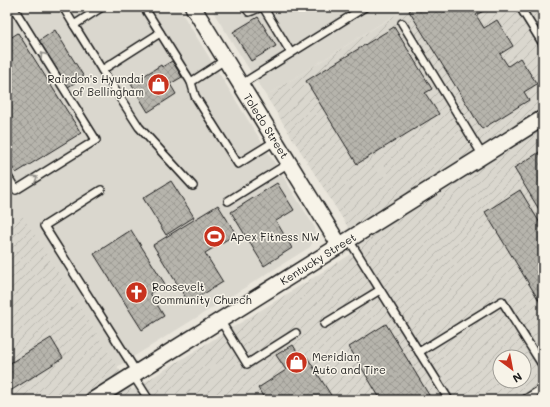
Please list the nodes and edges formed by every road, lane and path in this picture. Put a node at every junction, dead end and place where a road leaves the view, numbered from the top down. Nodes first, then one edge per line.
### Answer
1 (13, 7) edge
2 (63, 7) edge
3 (102, 7) edge
4 (144, 7) edge
5 (193, 7) edge
6 (245, 7) edge
7 (262, 7) edge
8 (365, 7) edge
9 (520, 7) edge
10 (402, 23) dead end
11 (74, 25) junction
12 (160, 33) junction
13 (543, 44) edge
14 (291, 53) junction
15 (225, 60) junction
16 (102, 70) junction
17 (191, 82) junction
18 (240, 85) junction
19 (543, 118) edge
20 (275, 141) junction
21 (483, 156) junction
22 (289, 163) junction
23 (7, 175) edge
24 (193, 186) dead end
25 (101, 190) dead end
26 (228, 201) dead end
27 (344, 243) junction
28 (380, 290) junction
29 (220, 320) junction
30 (324, 324) dead end
31 (296, 333) dead end
32 (419, 352) junction
33 (543, 366) edge
34 (135, 374) junction
35 (543, 388) edge
36 (93, 400) edge
37 (149, 400) edge
38 (449, 400) edge
39 (524, 400) edge

23 -> 1 lane
2 - 11 lane
3 - 11 lane
4 - 12 lane
5 - 15 street, Toledo Street
6 - 7 lane
7 - 14 lane
8 - 14 lane
9 - 13 lane
10 - 21 lane
11 - 16 lane
12 - 16 lane
12 - 17 lane
14 - 18 lane
15 - 17 lane
15 - 18 street, Toledo Street
16 - 24 lane
17 - 20 lane
18 - 20 street, Toledo Street
19 - 21 street, Kentucky Street
20 - 22 street, Toledo Street
21 - 27 street, Kentucky Street
22 - 26 lane
22 - 27 street, Toledo Street
25 - 34 lane
27 - 28 lane
27 - 29 street, Kentucky Street
28 - 30 lane
28 - 32 lane
29 - 31 lane
29 - 34 street, Kentucky Street
32 - 33 lane
32 - 38 lane
34 - 36 street, Kentucky Street
34 - 37 lane
35 - 39 lane

